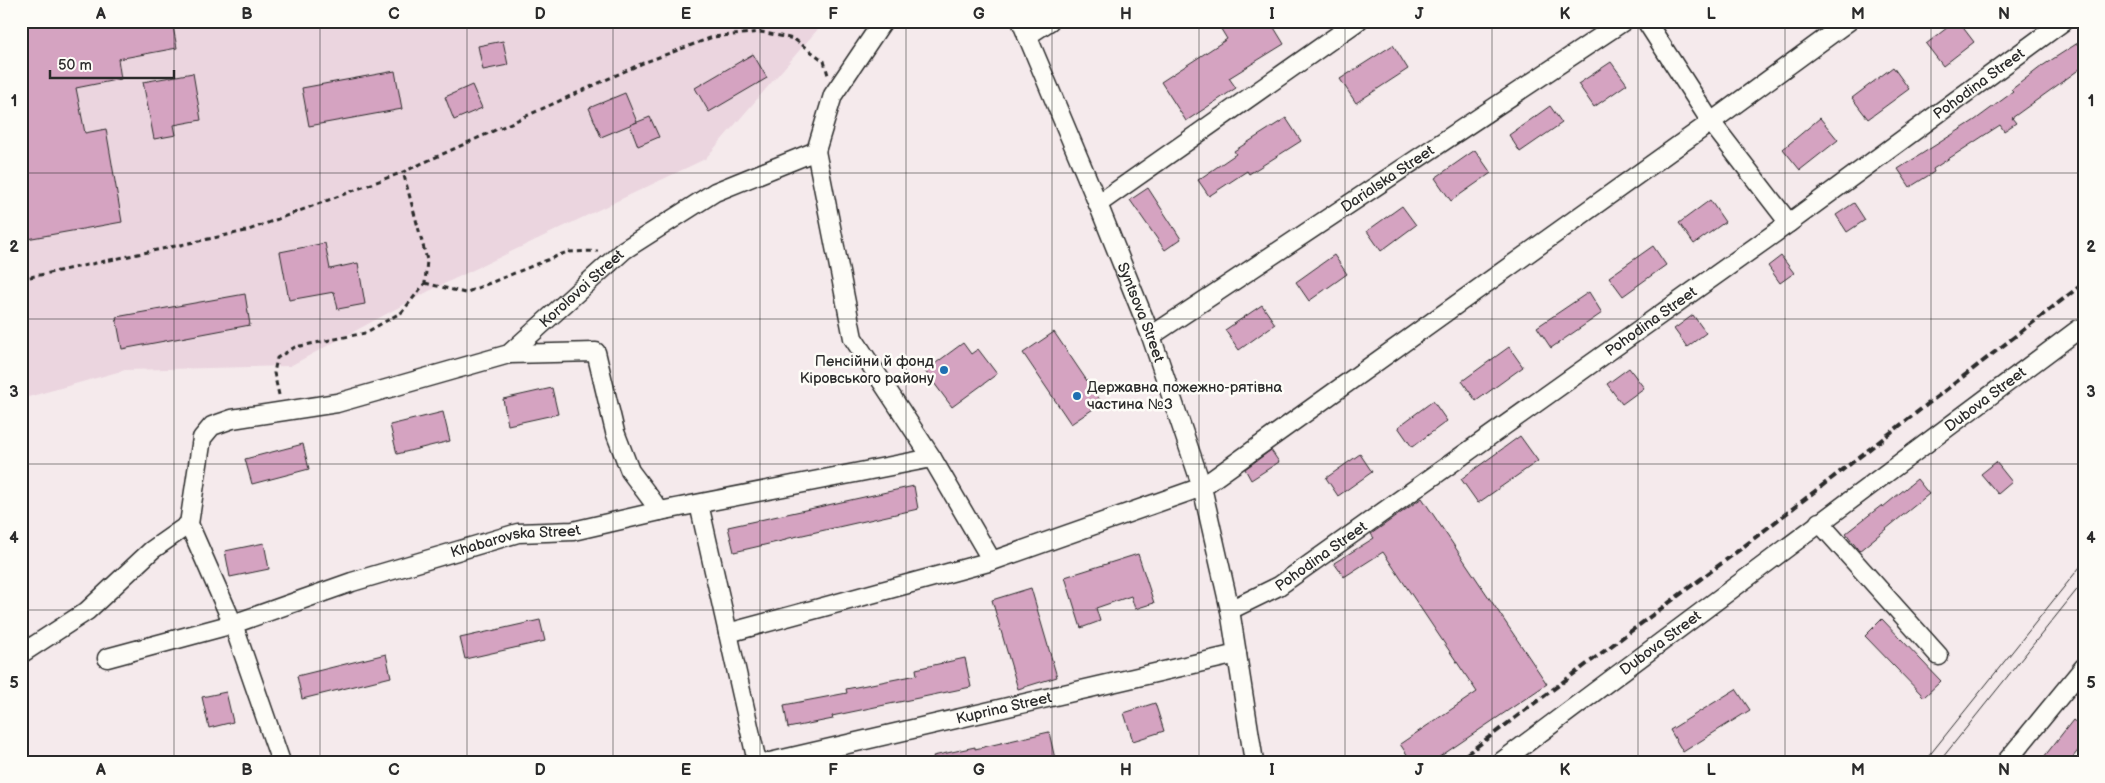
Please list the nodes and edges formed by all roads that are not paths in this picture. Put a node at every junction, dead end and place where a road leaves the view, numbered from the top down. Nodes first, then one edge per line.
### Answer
1 (883, 21) edge
2 (1050, 21) edge
3 (1358, 21) edge
4 (1624, 21) edge
5 (1646, 21) edge
6 (1849, 21) edge
7 (2064, 21) edge
8 (1024, 29) edge
9 (1711, 122) junction
10 (816, 151) junction
11 (1098, 204) junction
12 (1789, 223) junction
13 (2079, 330) dead end
14 (1151, 336) junction
15 (509, 354) junction
16 (932, 458) junction
17 (1202, 487) junction
18 (699, 504) junction
19 (660, 511) junction
20 (1819, 522) junction
21 (189, 524) junction
22 (992, 561) junction
23 (1230, 610) junction
24 (233, 624) junction
25 (728, 633) junction
26 (21, 654) edge
27 (1238, 654) junction
28 (1939, 656) dead end
29 (107, 658) dead end
30 (2084, 667) edge
31 (281, 762) edge
32 (757, 762) edge
33 (770, 762) edge
34 (1254, 762) edge
35 (1501, 762) edge
36 (2006, 762) edge

1 - 10 street
2 - 8 street
3 - 11 street
4 - 14 street, Darialska Street
5 - 9 street
6 - 9 street
7 - 12 street, Pohodina Street
8 - 11 street, Syntsova Street
9 - 12 street
9 - 17 street
10 - 15 street, Korolovoi Street
10 - 16 street
11 - 14 street, Syntsova Street
12 - 23 street, Pohodina Street
13 - 20 street, Dubova Street
14 - 17 street, Syntsova Street
15 - 19 street
15 - 21 street, Korolovoi Street
16 - 18 street, Khabarovska Street
16 - 22 street
17 - 22 street
17 - 23 street, Syntsova Street
18 - 19 street, Khabarovska Street
18 - 25 street
19 - 24 street, Khabarovska Street
20 - 28 street
20 - 35 street, Dubova Street
21 - 24 street
21 - 26 street
22 - 25 street
23 - 27 street, Syntsova Street
24 - 29 street, Khabarovska Street
24 - 31 street
25 - 32 street
27 - 33 street, Kuprina Street
27 - 34 street, Syntsova Street
30 - 36 street

